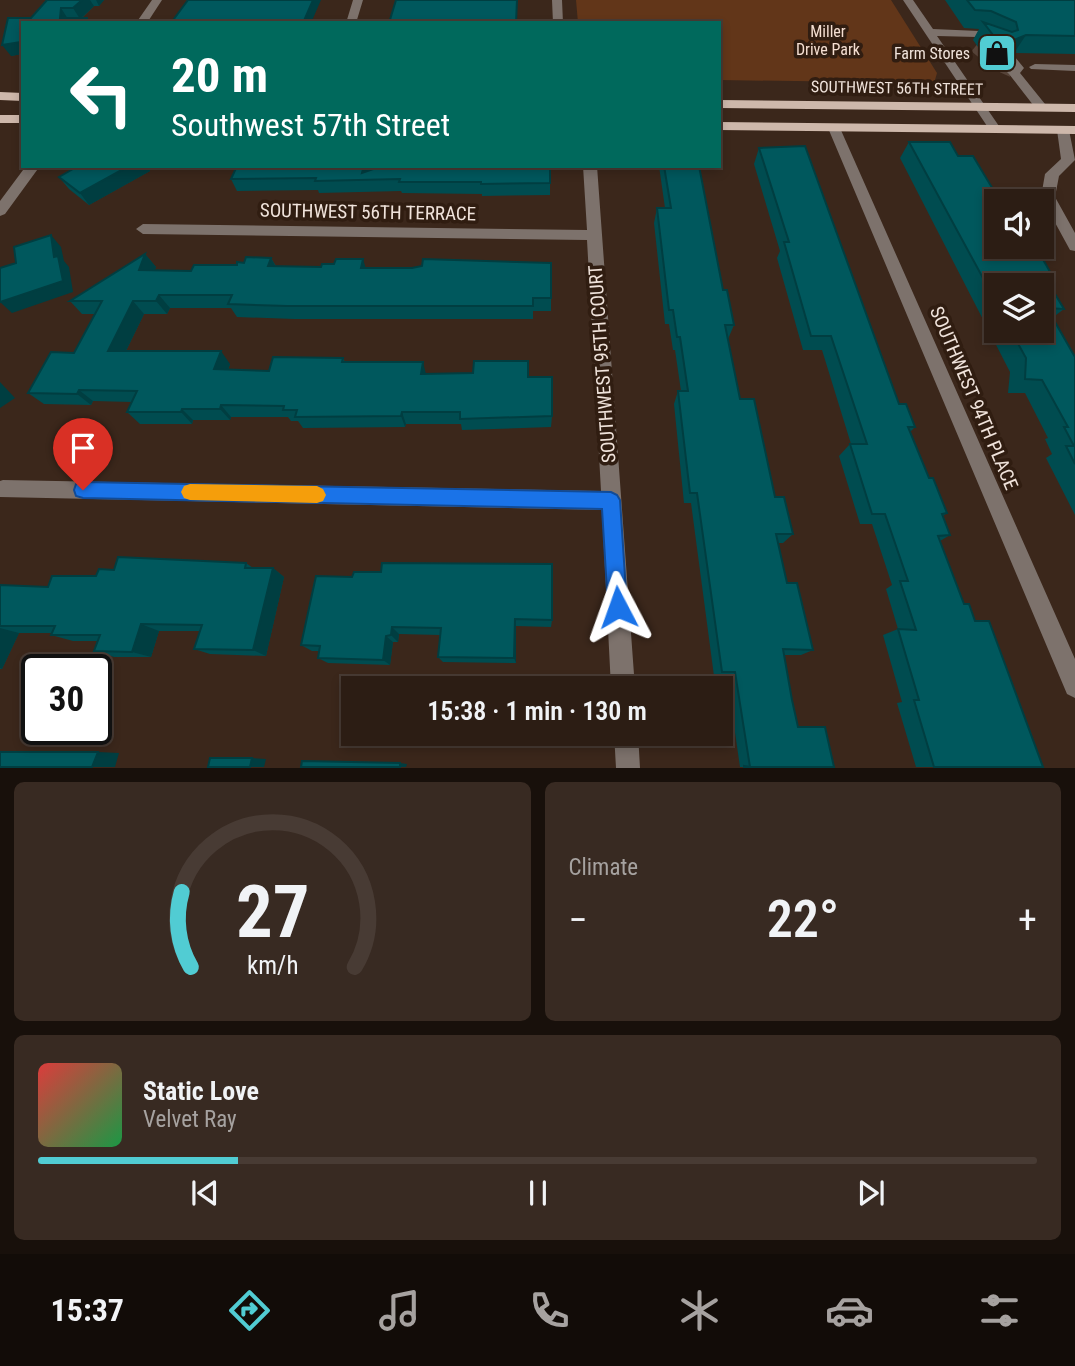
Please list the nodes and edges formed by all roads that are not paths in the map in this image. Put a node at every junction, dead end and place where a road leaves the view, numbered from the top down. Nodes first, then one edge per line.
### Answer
1 (158, 0) edge
2 (358, 0) edge
3 (557, 0) edge
4 (908, 0) edge
5 (142, 21) edge
6 (352, 21) edge
7 (558, 21) edge
8 (933, 36) junction
9 (1000, 44) edge
10 (975, 47) tunnel mouth
11 (1011, 59) tunnel mouth
12 (1035, 67) tunnel mouth
13 (1075, 68) edge
14 (0, 96) edge
15 (21, 97) edge
16 (721, 104) edge
17 (979, 106) junction
18 (1041, 107) junction
19 (1075, 108) edge
20 (0, 118) edge
21 (21, 119) edge
22 (721, 126) edge
23 (834, 128) junction
24 (995, 129) junction
25 (1069, 130) edge
26 (32, 168) edge
27 (590, 168) edge
28 (1049, 189) edge
29 (1054, 197) edge
30 (1054, 200) edge
31 (1054, 203) edge
32 (0, 211) edge
33 (1075, 220) edge
34 (143, 229) dead end
35 (1075, 232) edge
36 (593, 235) junction
37 (1075, 246) edge
38 (3, 489) dead end
39 (611, 500) junction
40 (622, 676) edge
41 (1075, 686) edge
42 (627, 746) edge
43 (628, 768) edge

1 - 5 street
2 - 6 street
3 - 7 street
4 - 8 street
8 - 9 street
8 - 10 street
8 - 17 street
11 - 18 street
12 - 13 street
14 - 15 main road
16 - 17 main road, SOUTHWEST 56TH STREET
17 - 18 main road, SOUTHWEST 56TH STREET
17 - 24 street
18 - 19 main road, SOUTHWEST 56TH STREET
20 - 21 main road
22 - 23 main road
23 - 24 main road
23 - 41 street, SOUTHWEST 94TH PLACE
24 - 25 main road
25 - 28 street
26 - 32 street
27 - 36 street, SOUTHWEST 95TH COURT
29 - 33 street
30 - 35 street
31 - 37 street
34 - 36 street, SOUTHWEST 56TH TERRACE
36 - 39 street, SOUTHWEST 95TH COURT
38 - 39 street
39 - 40 street, SOUTHWEST 95TH COURT
42 - 43 street

